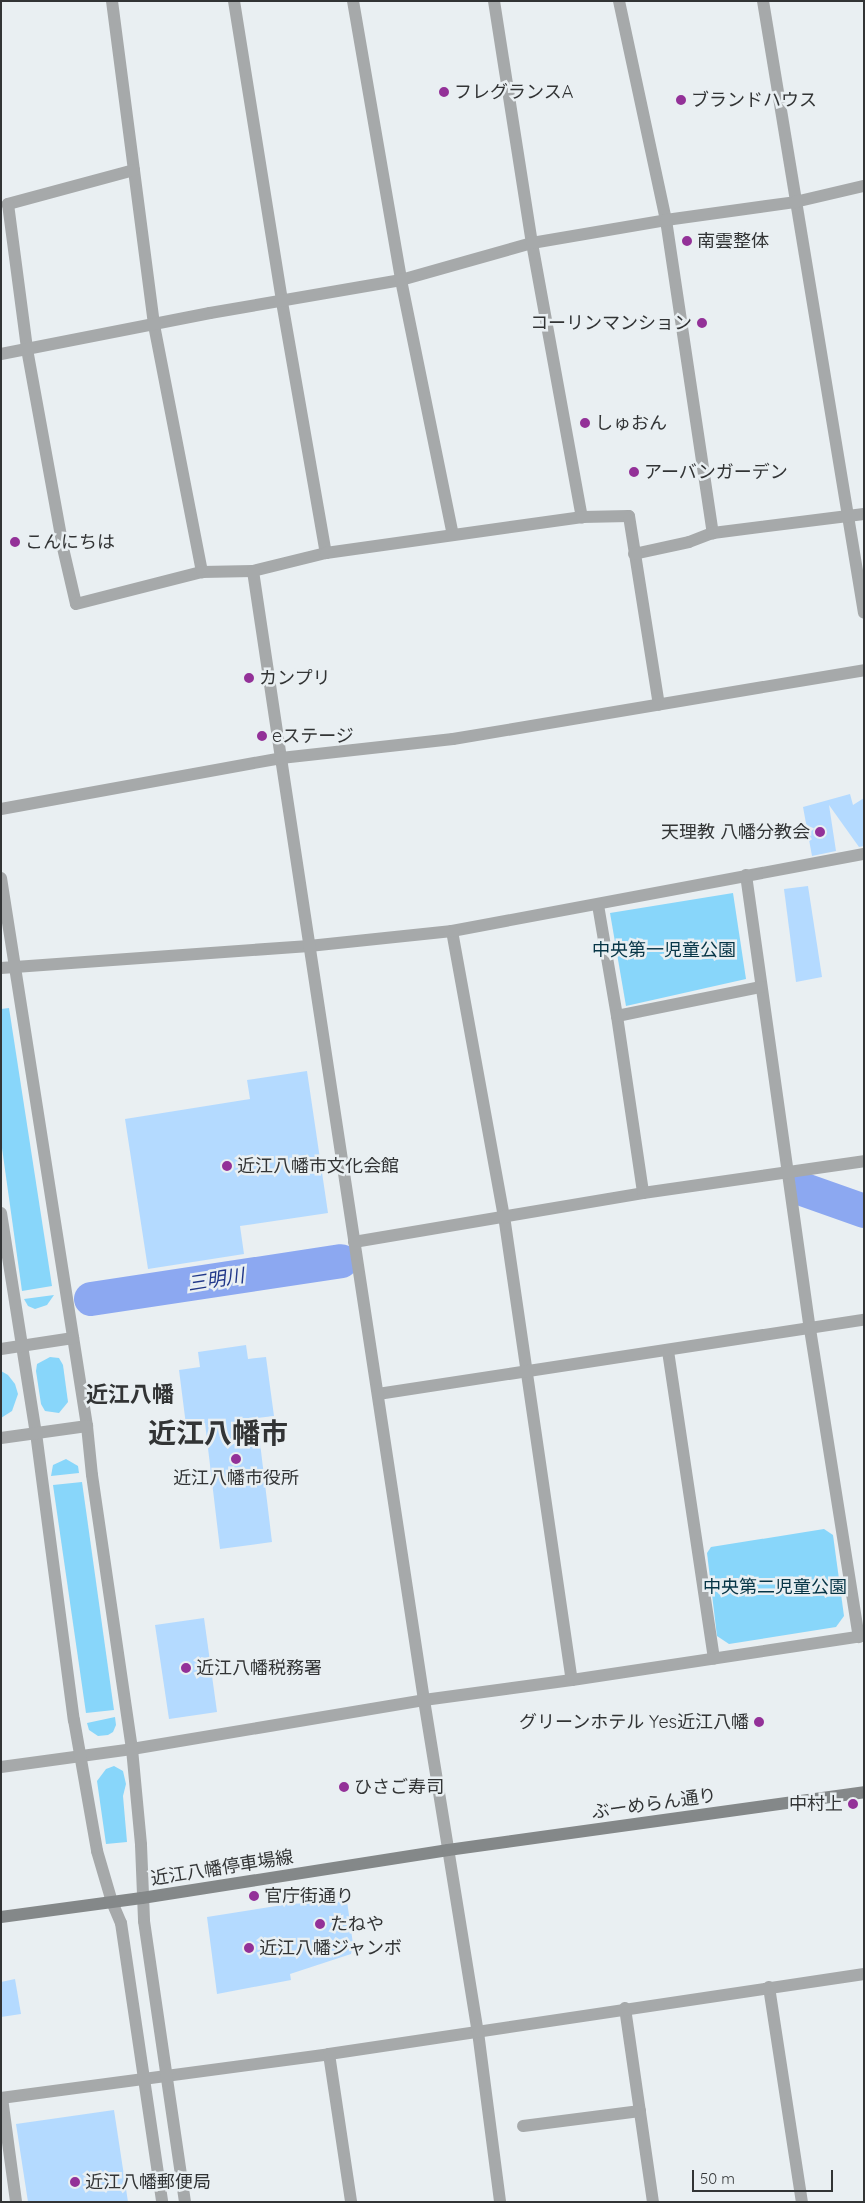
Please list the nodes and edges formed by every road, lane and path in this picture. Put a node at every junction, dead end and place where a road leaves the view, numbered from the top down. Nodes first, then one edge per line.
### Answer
1 (112, 1) edge
2 (234, 1) edge
3 (352, 1) edge
4 (494, 1) edge
5 (619, 1) edge
6 (763, 1) edge
7 (134, 170) junction
8 (864, 186) edge
9 (795, 202) junction
10 (666, 220) junction
11 (532, 243) junction
12 (401, 280) junction
13 (282, 302) junction
14 (154, 325) junction
15 (27, 349) junction
16 (1, 354) edge
17 (864, 514) edge
18 (582, 517) junction
19 (849, 517) junction
20 (713, 533) junction
21 (453, 535) junction
22 (326, 553) junction
23 (634, 554) junction
24 (253, 571) junction
25 (202, 572) junction
26 (864, 612) edge
27 (864, 670) edge
28 (659, 705) junction
29 (281, 758) junction
30 (1, 809) edge
31 (864, 854) edge
32 (746, 875) junction
33 (1, 878) edge
34 (598, 905) junction
35 (452, 931) junction
36 (309, 946) junction
37 (15, 965) junction
38 (1, 968) edge
39 (761, 987) junction
40 (617, 1016) junction
41 (864, 1161) edge
42 (788, 1171) junction
43 (643, 1193) junction
44 (1, 1213) edge
45 (504, 1216) junction
46 (354, 1242) junction
47 (864, 1320) edge
48 (810, 1329) junction
49 (73, 1338) junction
50 (22, 1345) junction
51 (1, 1349) edge
52 (668, 1350) junction
53 (527, 1370) junction
54 (378, 1394) junction
55 (87, 1426) junction
56 (36, 1433) junction
57 (1, 1438) edge
58 (861, 1636) edge
59 (714, 1659) junction
60 (572, 1680) junction
61 (424, 1700) junction
62 (132, 1749) junction
63 (82, 1756) junction
64 (1, 1767) edge
65 (864, 1792) edge
66 (448, 1850) junction
67 (142, 1898) junction
68 (112, 1902) junction
69 (1, 1917) edge
70 (864, 1974) edge
71 (769, 1987) junction
72 (625, 2008) junction
73 (478, 2032) junction
74 (329, 2054) junction
75 (166, 2074) junction
76 (144, 2078) junction
77 (1, 2098) edge
78 (640, 2111) junction
79 (523, 2126) dead end
80 (16, 2202) edge
81 (162, 2202) edge
82 (185, 2202) edge
83 (350, 2202) edge
84 (500, 2202) edge
85 (653, 2202) edge
86 (802, 2202) edge

1 - 7 street
2 - 13 street
3 - 12 street
4 - 11 street
5 - 10 street
6 - 9 street
7 - 14 street
7 - 15 street
8 - 9 street
9 - 10 street
9 - 19 street
10 - 11 street
10 - 20 street
11 - 12 street
11 - 18 street
12 - 13 street
12 - 21 street
13 - 14 street
13 - 22 street
14 - 15 street
14 - 25 street
15 - 16 street
15 - 25 street
17 - 19 street
18 - 21 street
18 - 23 street
19 - 20 street
19 - 26 street
20 - 23 street
21 - 22 street
22 - 24 street
23 - 28 street
24 - 25 street
24 - 29 street
27 - 28 street
28 - 29 street
29 - 30 street
29 - 36 street
31 - 32 street
32 - 34 street
32 - 39 street
33 - 37 street
34 - 35 street
34 - 40 street
35 - 36 street
35 - 45 street
36 - 37 street
36 - 46 street
37 - 38 street
37 - 49 street
39 - 40 street
39 - 42 street
40 - 43 street
41 - 42 street
42 - 43 street
42 - 48 street
43 - 45 street
44 - 50 street
45 - 46 street
45 - 53 street
46 - 54 street
47 - 48 street
48 - 52 street
48 - 58 street
49 - 50 street
49 - 55 street
50 - 51 street
50 - 56 street
52 - 53 street
52 - 59 street
53 - 54 street
53 - 60 street
54 - 61 street
55 - 56 street
55 - 62 street
56 - 57 street
56 - 63 street
58 - 59 street
59 - 60 street
60 - 61 street
61 - 62 street
61 - 66 street
62 - 63 street
62 - 67 street
63 - 64 street
63 - 68 street
65 - 66 main road, ぶーめらん通り
66 - 67 main road, 近江八幡停車場線
66 - 73 street
67 - 68 main road, 近江八幡停車場線
67 - 75 street
68 - 69 main road, 近江八幡停車場線
68 - 76 street
70 - 71 street
71 - 72 street
71 - 86 street
72 - 73 street
72 - 78 street
73 - 74 street
73 - 84 street
74 - 75 street
74 - 83 street
75 - 76 street
75 - 82 street
76 - 77 street
76 - 81 street
77 - 80 street
78 - 79 street
78 - 85 street

